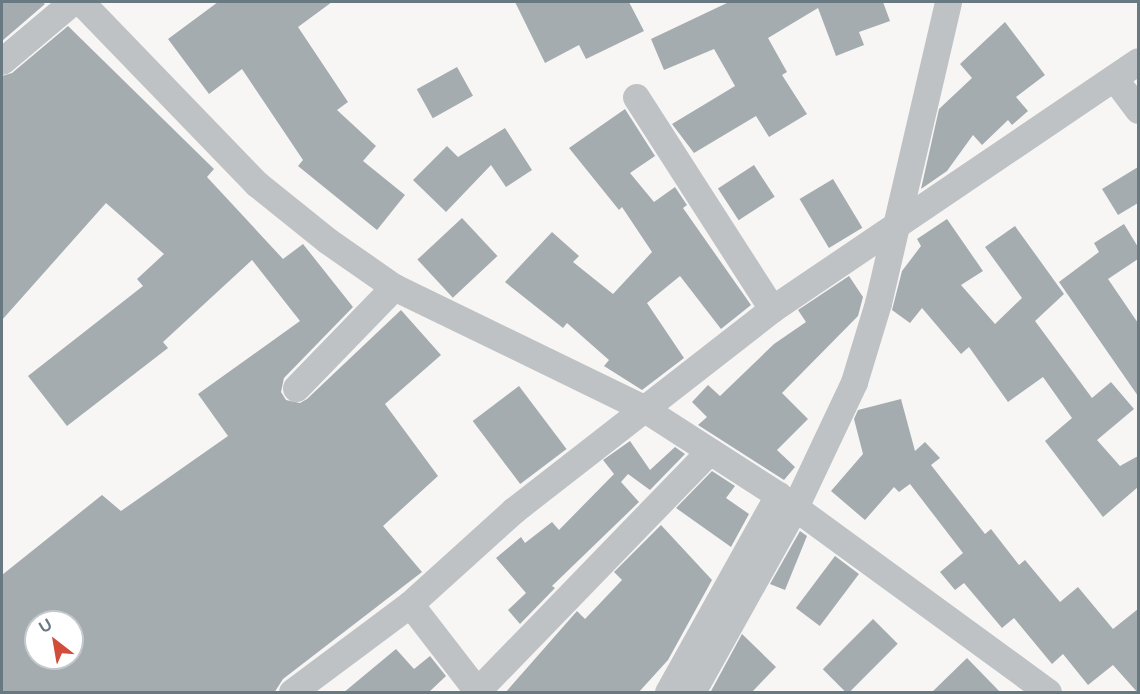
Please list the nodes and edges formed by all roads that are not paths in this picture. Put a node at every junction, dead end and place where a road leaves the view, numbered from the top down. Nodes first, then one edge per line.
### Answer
1 (72, 2) edge
2 (81, 2) edge
3 (948, 2) edge
4 (2, 61) edge
5 (1138, 61) edge
6 (1114, 78) junction
7 (636, 97) dead end
8 (1138, 110) edge
9 (880, 236) junction
10 (394, 287) junction
11 (772, 309) junction
12 (296, 388) dead end
13 (643, 408) junction
14 (710, 452) junction
15 (787, 501) junction
16 (410, 604) junction
17 (477, 692) edge
18 (292, 693) edge
19 (668, 693) edge
20 (692, 693) edge
21 (1048, 693) edge

1 - 4 street
2 - 10 street
3 - 9 street
5 - 6 street
6 - 8 street
6 - 9 street
7 - 11 street
9 - 11 street
9 - 15 street
10 - 12 street
10 - 13 street
11 - 13 street
13 - 14 street
13 - 16 street
14 - 15 street
14 - 17 street
15 - 19 street
15 - 20 street
15 - 21 street
16 - 17 street
16 - 18 street

